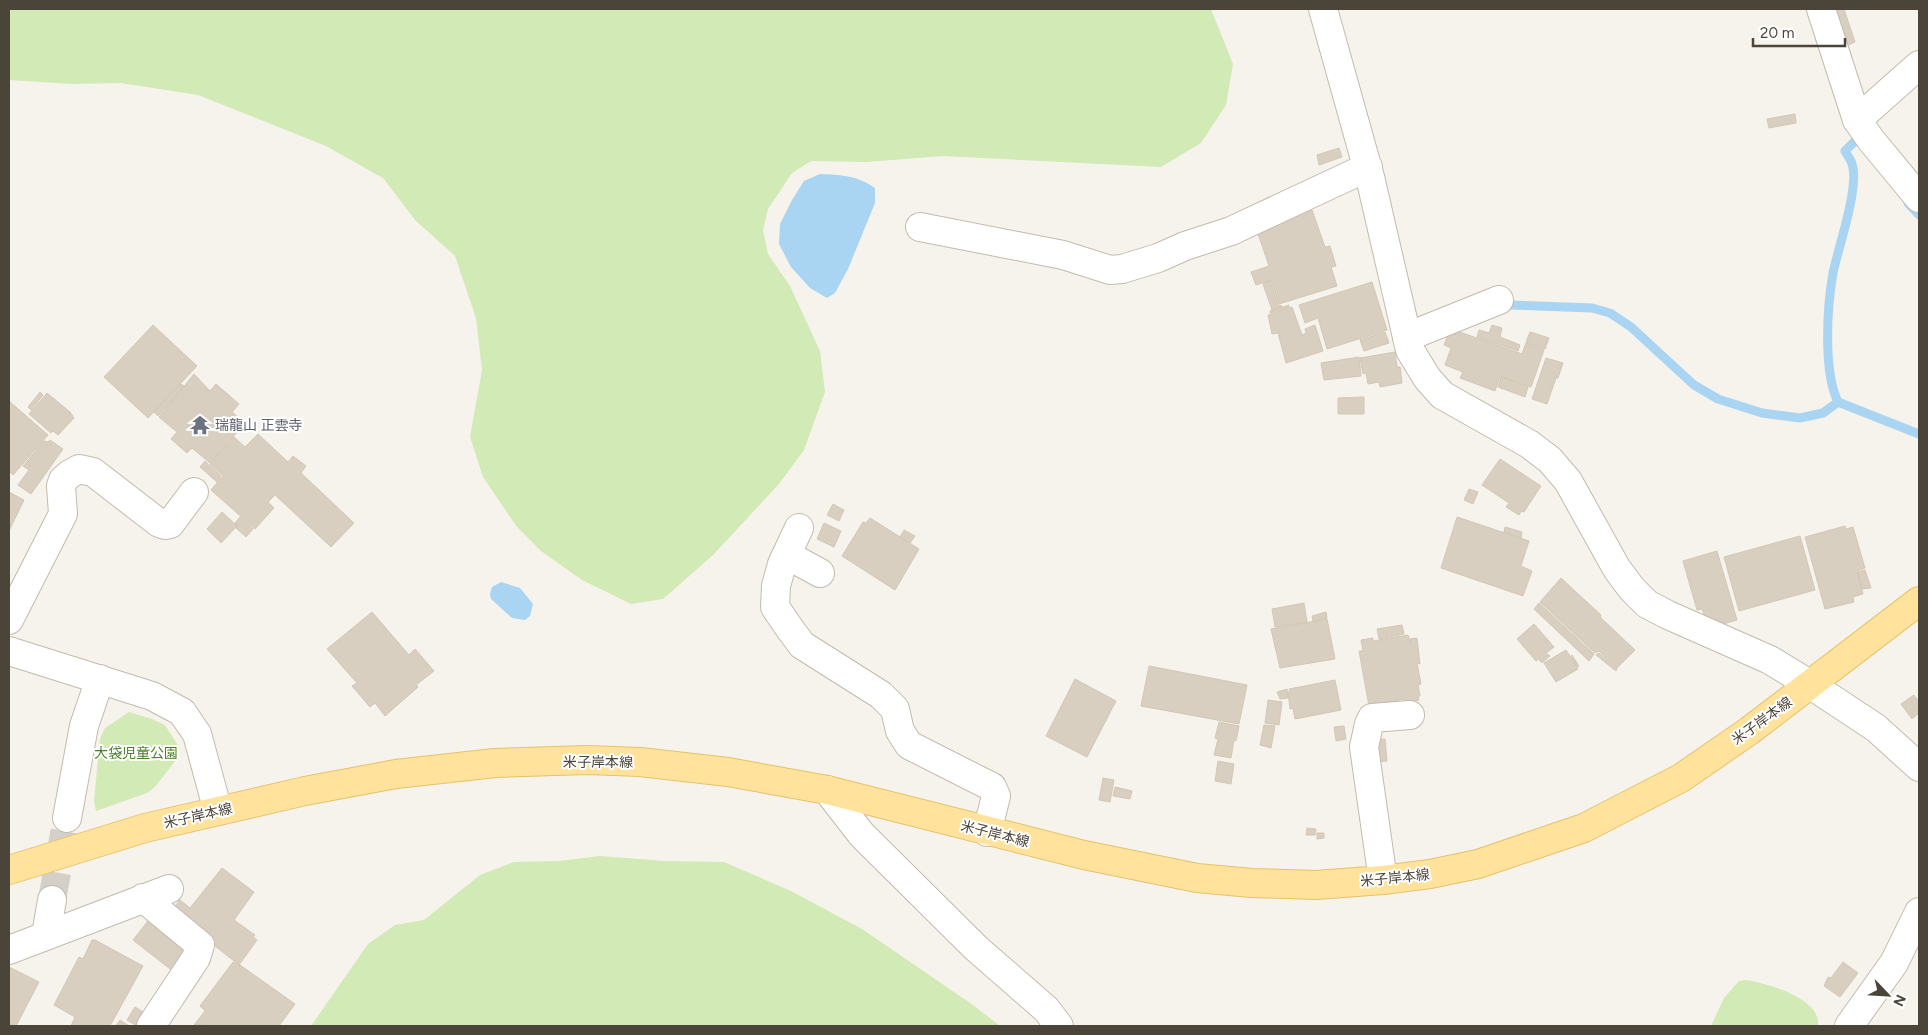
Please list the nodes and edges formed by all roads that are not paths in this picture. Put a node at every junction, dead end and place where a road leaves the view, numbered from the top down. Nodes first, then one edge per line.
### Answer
1 (1322, 9) edge
2 (1821, 9) edge
3 (1919, 64) edge
4 (1857, 120) junction
5 (1368, 167) junction
6 (1919, 198) edge
7 (920, 227) dead end
8 (1499, 300) dead end
9 (1407, 337) junction
10 (194, 492) dead end
11 (799, 528) dead end
12 (787, 555) junction
13 (820, 573) dead end
14 (1919, 601) edge
15 (9, 620) edge
16 (9, 651) edge
17 (100, 680) junction
18 (1811, 685) junction
19 (1410, 715) dead end
20 (1919, 767) edge
21 (828, 790) junction
22 (218, 811) junction
23 (67, 818) tunnel mouth
24 (987, 832) junction
25 (9, 870) edge
26 (1383, 880) junction
27 (168, 889) dead end
28 (143, 898) junction
29 (52, 900) tunnel mouth
30 (1919, 912) edge
31 (46, 935) junction
32 (9, 950) edge
33 (151, 1026) edge
34 (1059, 1026) edge
35 (1848, 1026) edge

1 - 5 street
2 - 4 street
3 - 4 street
4 - 6 street
5 - 7 street
5 - 9 street
8 - 9 street
9 - 18 street
10 - 15 street
11 - 12 street
12 - 13 street
12 - 24 street
14 - 18 main road, 米子岸本線
16 - 17 street
17 - 22 street
17 - 23 street
18 - 20 street
18 - 26 main road, 米子岸本線
19 - 26 street
21 - 22 main road, 米子岸本線
21 - 24 main road, 米子岸本線
21 - 34 street
22 - 25 main road, 米子岸本線
24 - 26 main road, 米子岸本線
27 - 28 street
28 - 31 street
28 - 33 street
29 - 31 street
30 - 35 street
31 - 32 street

